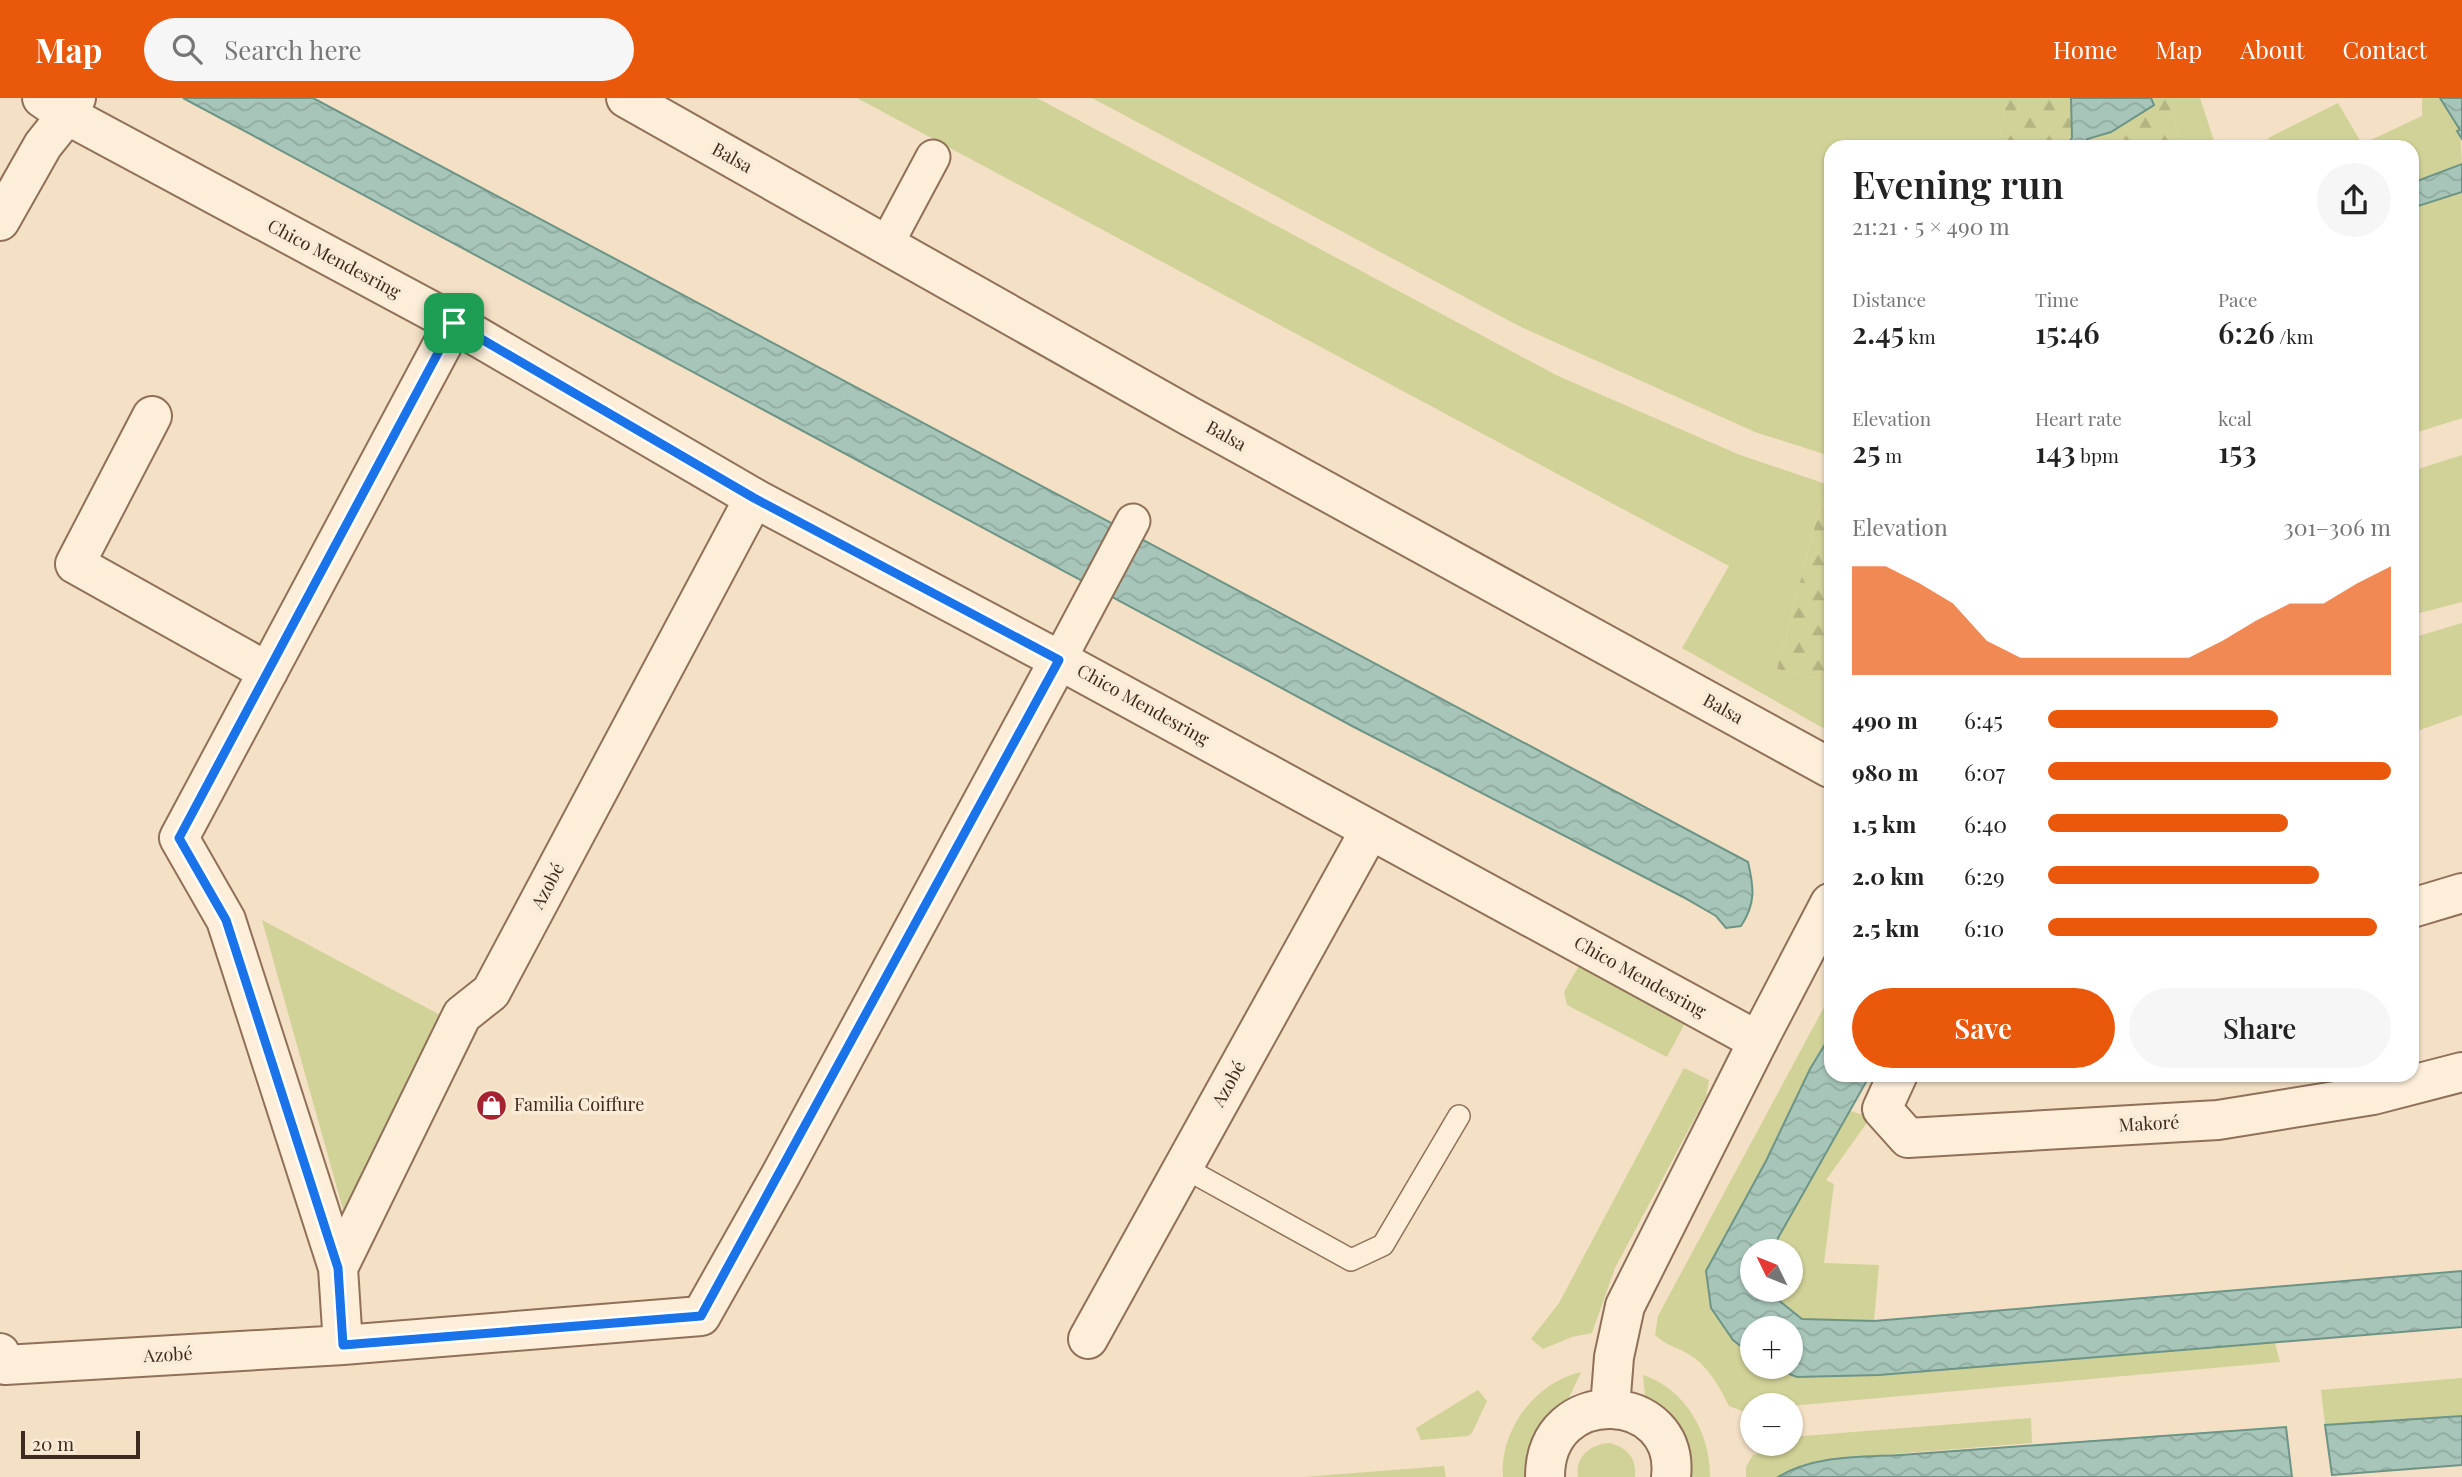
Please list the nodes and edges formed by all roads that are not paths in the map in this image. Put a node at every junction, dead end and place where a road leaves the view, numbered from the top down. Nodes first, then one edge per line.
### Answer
1 (626, 98) edge
2 (61, 104) edge
3 (933, 157) dead end
4 (0, 221) edge
5 (886, 245) junction
6 (454, 323) junction
7 (152, 416) dead end
8 (754, 498) junction
9 (1133, 521) dead end
10 (1059, 660) junction
11 (268, 672) junction
12 (1824, 765) edge
13 (1370, 830) junction
14 (2462, 893) edge
15 (2419, 906) edge
16 (1824, 917) edge
17 (1758, 1041) junction
18 (2462, 1072) edge
19 (1894, 1082) edge
20 (1459, 1116) dead end
21 (1183, 1167) junction
22 (338, 1268) junction
23 (1088, 1339) dead end
24 (343, 1345) junction
25 (0, 1353) edge
26 (1610, 1408) junction
27 (1545, 1477) edge
28 (1671, 1477) edge

1 - 5 street, Balsa
2 - 4 street, Chico Mendesring
2 - 6 street, Chico Mendesring
3 - 5 street
5 - 12 street, Balsa
6 - 8 street, Chico Mendesring
6 - 11 street, Azobé
7 - 11 street
8 - 10 street, Chico Mendesring
8 - 22 street, Azobé
9 - 10 street
10 - 13 street, Chico Mendesring
10 - 24 street, Azobé
11 - 22 street, Azobé
13 - 17 street, Chico Mendesring
13 - 21 street, Azobé
14 - 15 street
16 - 17 street
17 - 26 street
18 - 19 street, Makoré
20 - 21 lane
21 - 23 street, Azobé
22 - 24 street, Azobé
24 - 25 street, Azobé
26 - 27 street
26 - 28 street

